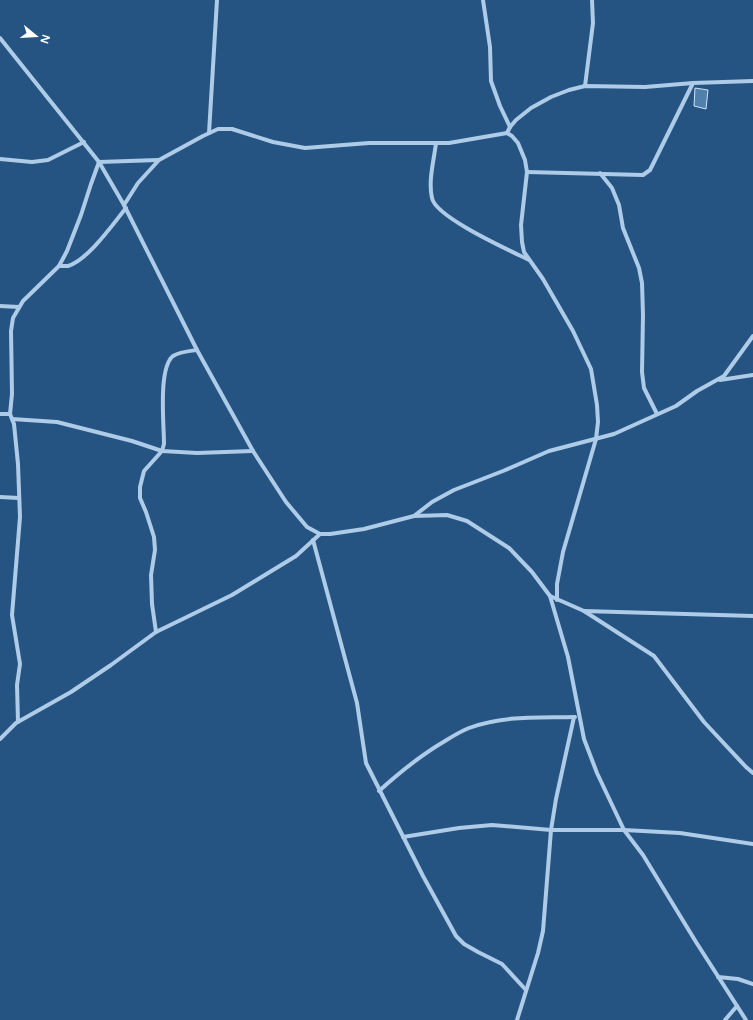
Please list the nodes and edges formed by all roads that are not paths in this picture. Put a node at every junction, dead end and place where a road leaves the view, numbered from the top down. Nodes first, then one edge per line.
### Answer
1 (217, 0) edge
2 (483, 0) edge
3 (592, 0) edge
4 (0, 38) edge
5 (753, 81) edge
6 (693, 83) junction
7 (585, 86) junction
8 (510, 127) junction
9 (210, 133) junction
10 (506, 133) junction
11 (84, 142) junction
12 (436, 143) junction
13 (0, 159) edge
14 (159, 160) junction
15 (99, 162) junction
16 (527, 172) junction
17 (600, 173) junction
18 (125, 207) junction
19 (531, 261) junction
20 (59, 266) junction
21 (0, 306) edge
22 (20, 307) junction
23 (753, 336) edge
24 (197, 350) junction
25 (753, 375) edge
26 (718, 380) junction
27 (0, 414) edge
28 (10, 414) junction
29 (657, 414) junction
30 (12, 419) junction
31 (596, 439) junction
32 (162, 451) junction
33 (253, 451) junction
34 (0, 497) edge
35 (19, 498) junction
36 (414, 516) junction
37 (320, 534) junction
38 (314, 540) junction
39 (550, 596) junction
40 (556, 600) junction
41 (584, 611) junction
42 (753, 616) edge
43 (156, 632) junction
44 (580, 716) junction
45 (574, 717) junction
46 (18, 722) junction
47 (0, 739) edge
48 (753, 773) edge
49 (380, 791) junction
50 (551, 830) junction
51 (624, 830) junction
52 (403, 837) junction
53 (753, 844) edge
54 (718, 977) junction
55 (753, 984) edge
56 (526, 990) junction
57 (737, 1006) junction
58 (516, 1020) edge
59 (726, 1020) edge
60 (746, 1020) edge

1 - 9 street
2 - 8 street
3 - 7 street
4 - 11 street
5 - 6 street
6 - 7 street
6 - 17 street
7 - 8 street
8 - 10 street
9 - 12 street
9 - 14 street
10 - 12 street
10 - 16 street
11 - 13 street
11 - 15 street
12 - 19 street
14 - 15 street
14 - 18 street
15 - 18 street
15 - 20 street
16 - 17 street
16 - 19 street
17 - 29 street
18 - 20 street
18 - 24 street
19 - 31 street
20 - 22 street
21 - 22 street
22 - 28 street
23 - 26 street
24 - 32 street
24 - 33 street
25 - 26 street
26 - 29 street
27 - 28 street
28 - 30 street
29 - 31 street
30 - 32 street
30 - 35 street
31 - 36 street
31 - 40 street
32 - 33 street
32 - 43 street
33 - 37 street
34 - 35 street
35 - 46 street
36 - 37 street
36 - 39 street
37 - 38 street
38 - 43 street
38 - 49 street
39 - 40 street
39 - 44 street
40 - 41 street
41 - 42 street
41 - 48 street
43 - 46 street
44 - 45 street
44 - 51 street
45 - 49 street
45 - 50 street
46 - 47 street
49 - 52 street
50 - 51 street
50 - 52 street
50 - 56 street
51 - 53 street
51 - 54 street
52 - 56 street
54 - 55 street
54 - 57 street
56 - 58 street
57 - 59 street
57 - 60 street

